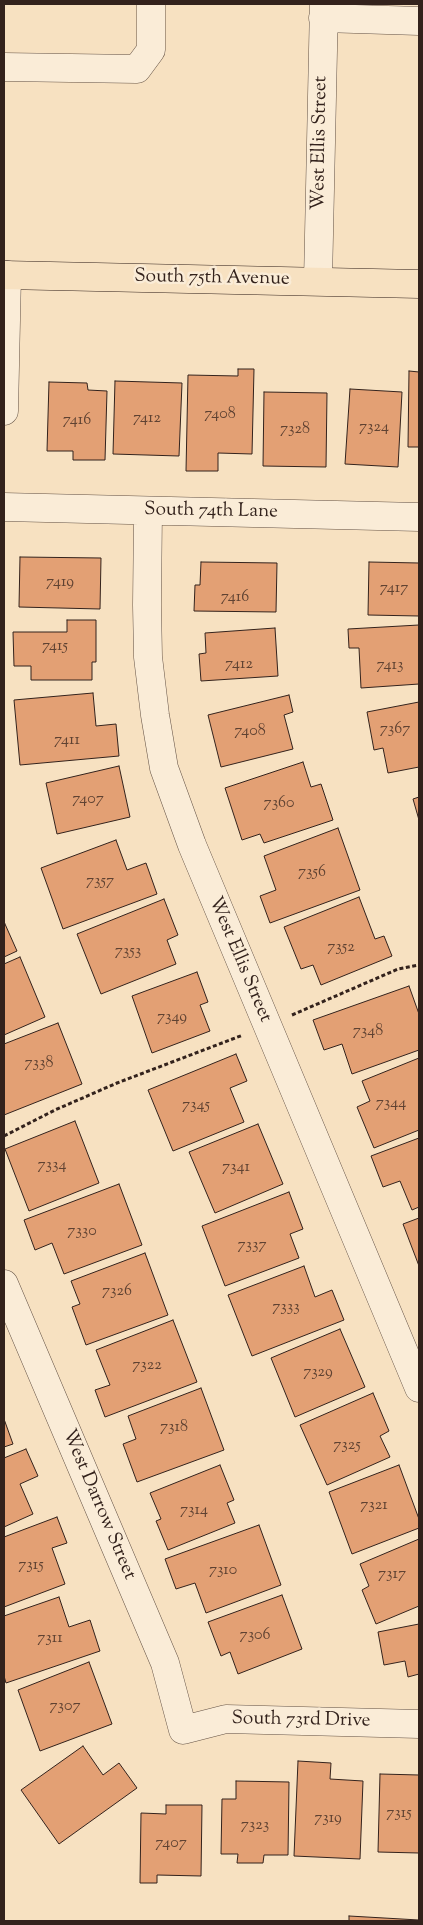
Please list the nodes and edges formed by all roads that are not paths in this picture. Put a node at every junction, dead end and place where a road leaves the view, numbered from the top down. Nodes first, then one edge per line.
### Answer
1 (151, 4) edge
2 (323, 11) edge
3 (419, 21) edge
4 (4, 67) edge
5 (5, 275) edge
6 (318, 281) junction
7 (419, 284) edge
8 (4, 411) edge
9 (4, 507) edge
10 (148, 511) junction
11 (419, 517) edge
12 (4, 1284) edge
13 (14, 1336) edge
14 (419, 1388) edge
15 (419, 1724) edge
16 (183, 1730) joint

1 - 4 street
2 - 3 street
2 - 6 street, West Ellis Street
5 - 6 main road, South 75th Avenue
5 - 8 street
6 - 7 main road, South 75th Avenue
9 - 10 street, South 74th Lane
10 - 11 street, South 74th Lane
10 - 14 street, West Ellis Street
12 - 13 street, West Darrow Street
13 - 16 street, West Darrow Street
15 - 16 street, South 73rd Drive

